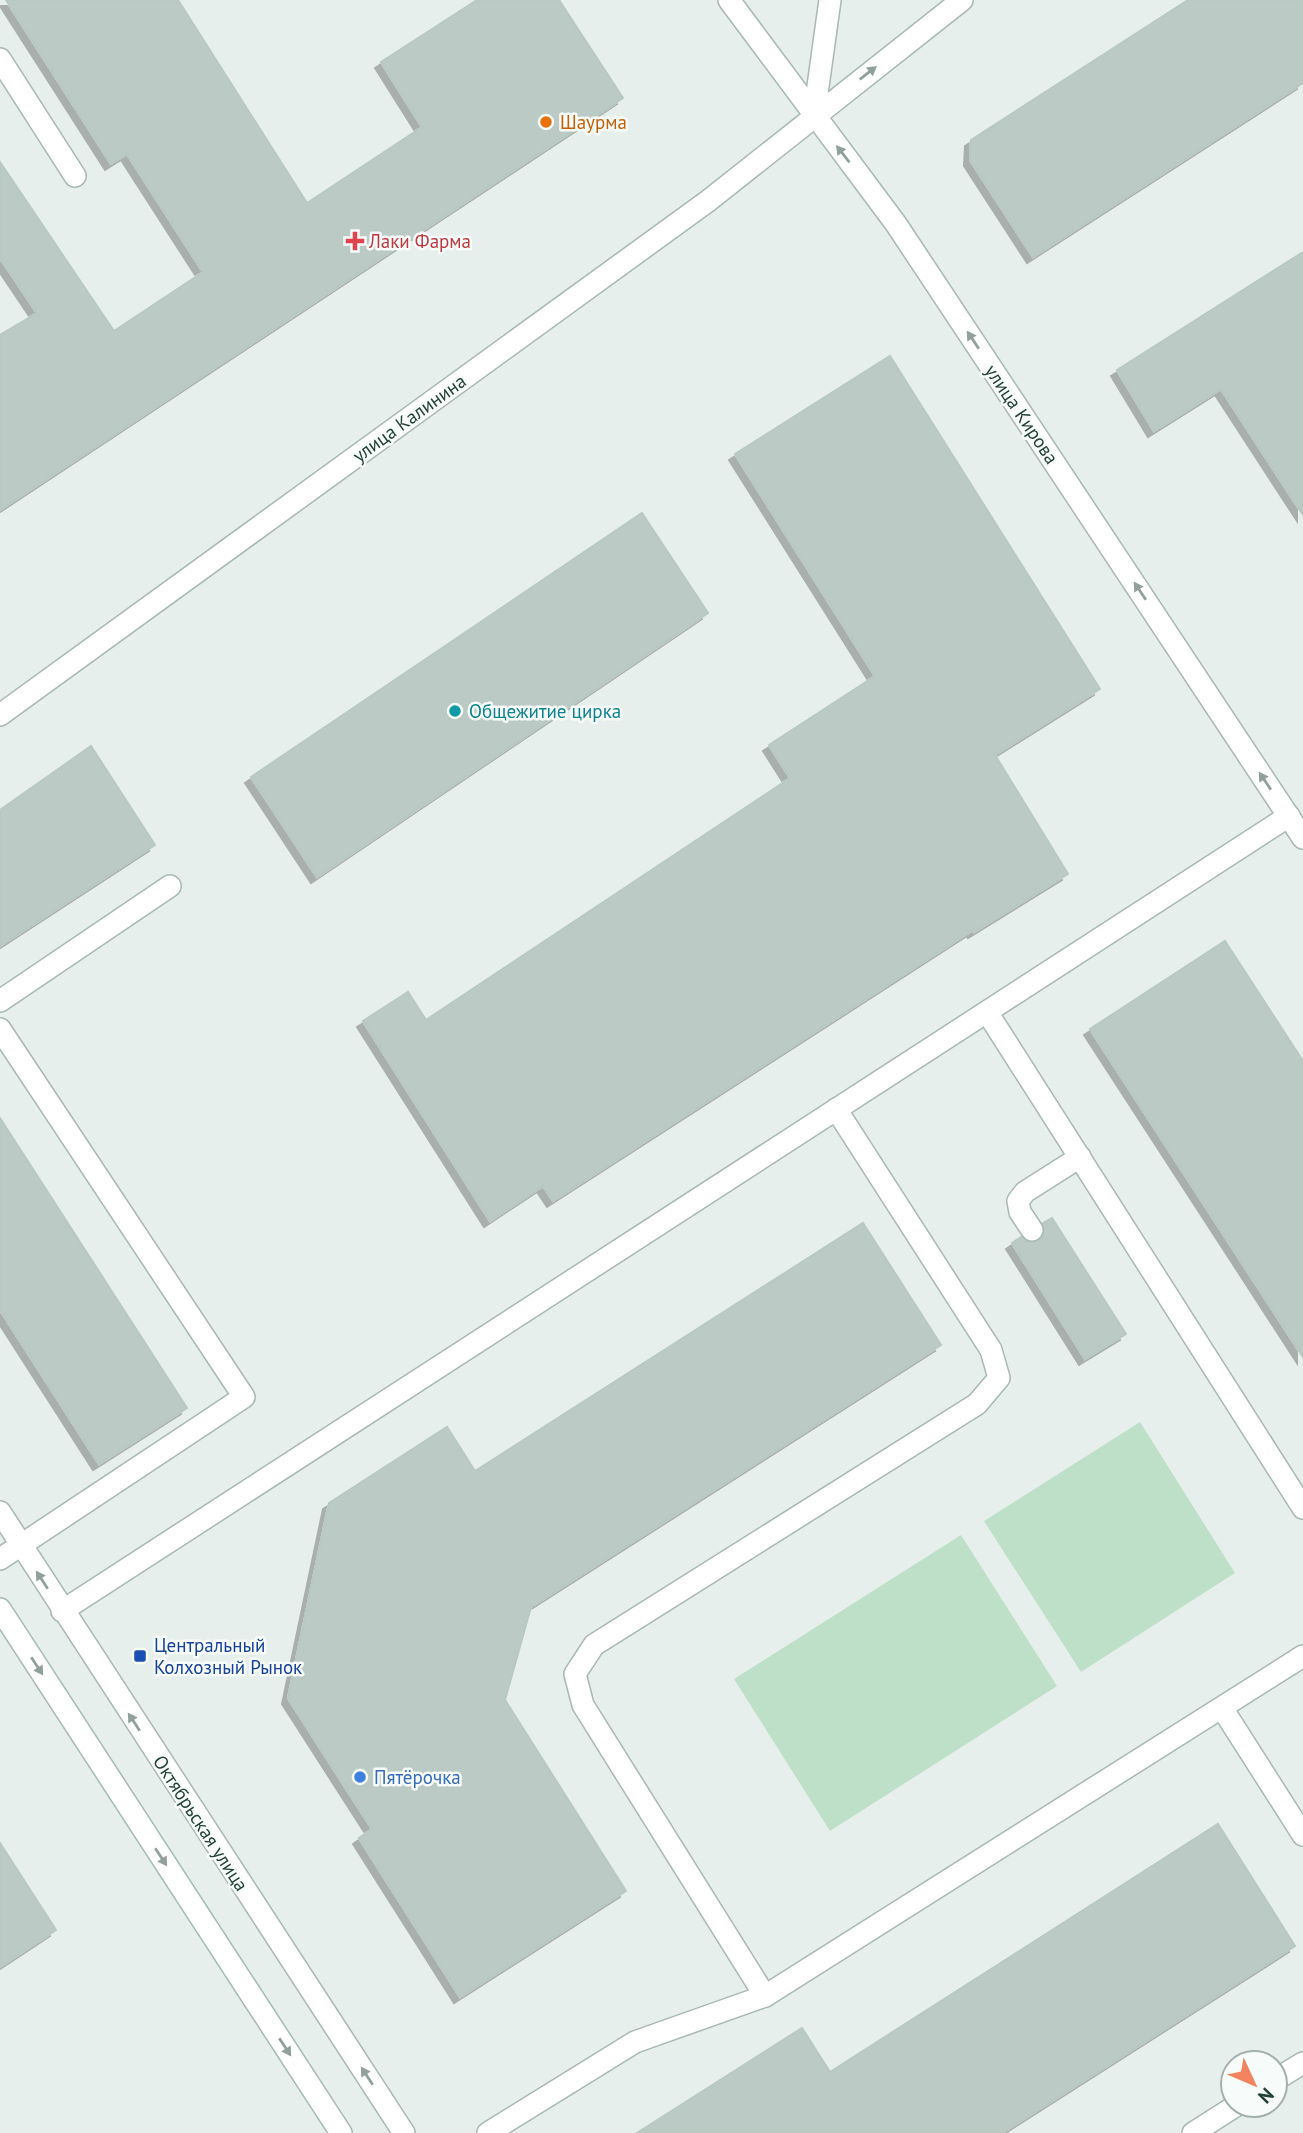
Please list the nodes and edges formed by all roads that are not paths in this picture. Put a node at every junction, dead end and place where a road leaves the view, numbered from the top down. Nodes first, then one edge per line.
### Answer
1 (729, 0) edge
2 (830, 0) edge
3 (962, 0) edge
4 (0, 59) edge
5 (814, 115) junction
6 (75, 176) dead end
7 (0, 715) edge
8 (1289, 816) junction
9 (1303, 838) edge
10 (170, 886) dead end
11 (0, 1001) edge
12 (987, 1012) junction
13 (0, 1029) edge
14 (836, 1109) junction
15 (1080, 1157) junction
16 (1032, 1230) dead end
17 (1303, 1507) edge
18 (0, 1512) edge
19 (21, 1546) junction
20 (0, 1559) edge
21 (0, 1609) edge
22 (62, 1611) junction
23 (1302, 1658) edge
24 (1222, 1707) junction
25 (1303, 1835) edge
26 (765, 1996) junction
27 (1219, 2116) edge
28 (341, 2133) edge
29 (404, 2133) edge
30 (488, 2133) edge
31 (1193, 2133) edge

1 - 5 street, улица Кирова
2 - 5 street
5 -> 3 street, улица Калинина
4 - 6 street
5 - 7 street, улица Калинина
8 -> 5 street, улица Кирова
8 - 9 street, улица Кирова
8 - 12 street
10 - 11 street
12 - 14 street
12 - 15 street
13 - 19 street
14 - 22 street
14 - 26 street
15 - 16 street
15 - 17 street
18 - 19 street, Октябрьская улица
19 - 20 street
22 -> 19 street, Октябрьская улица
21 -> 28 street
29 -> 22 street, Октябрьская улица
23 - 24 street
24 - 25 street
24 - 26 street
26 - 30 street
27 - 31 street

